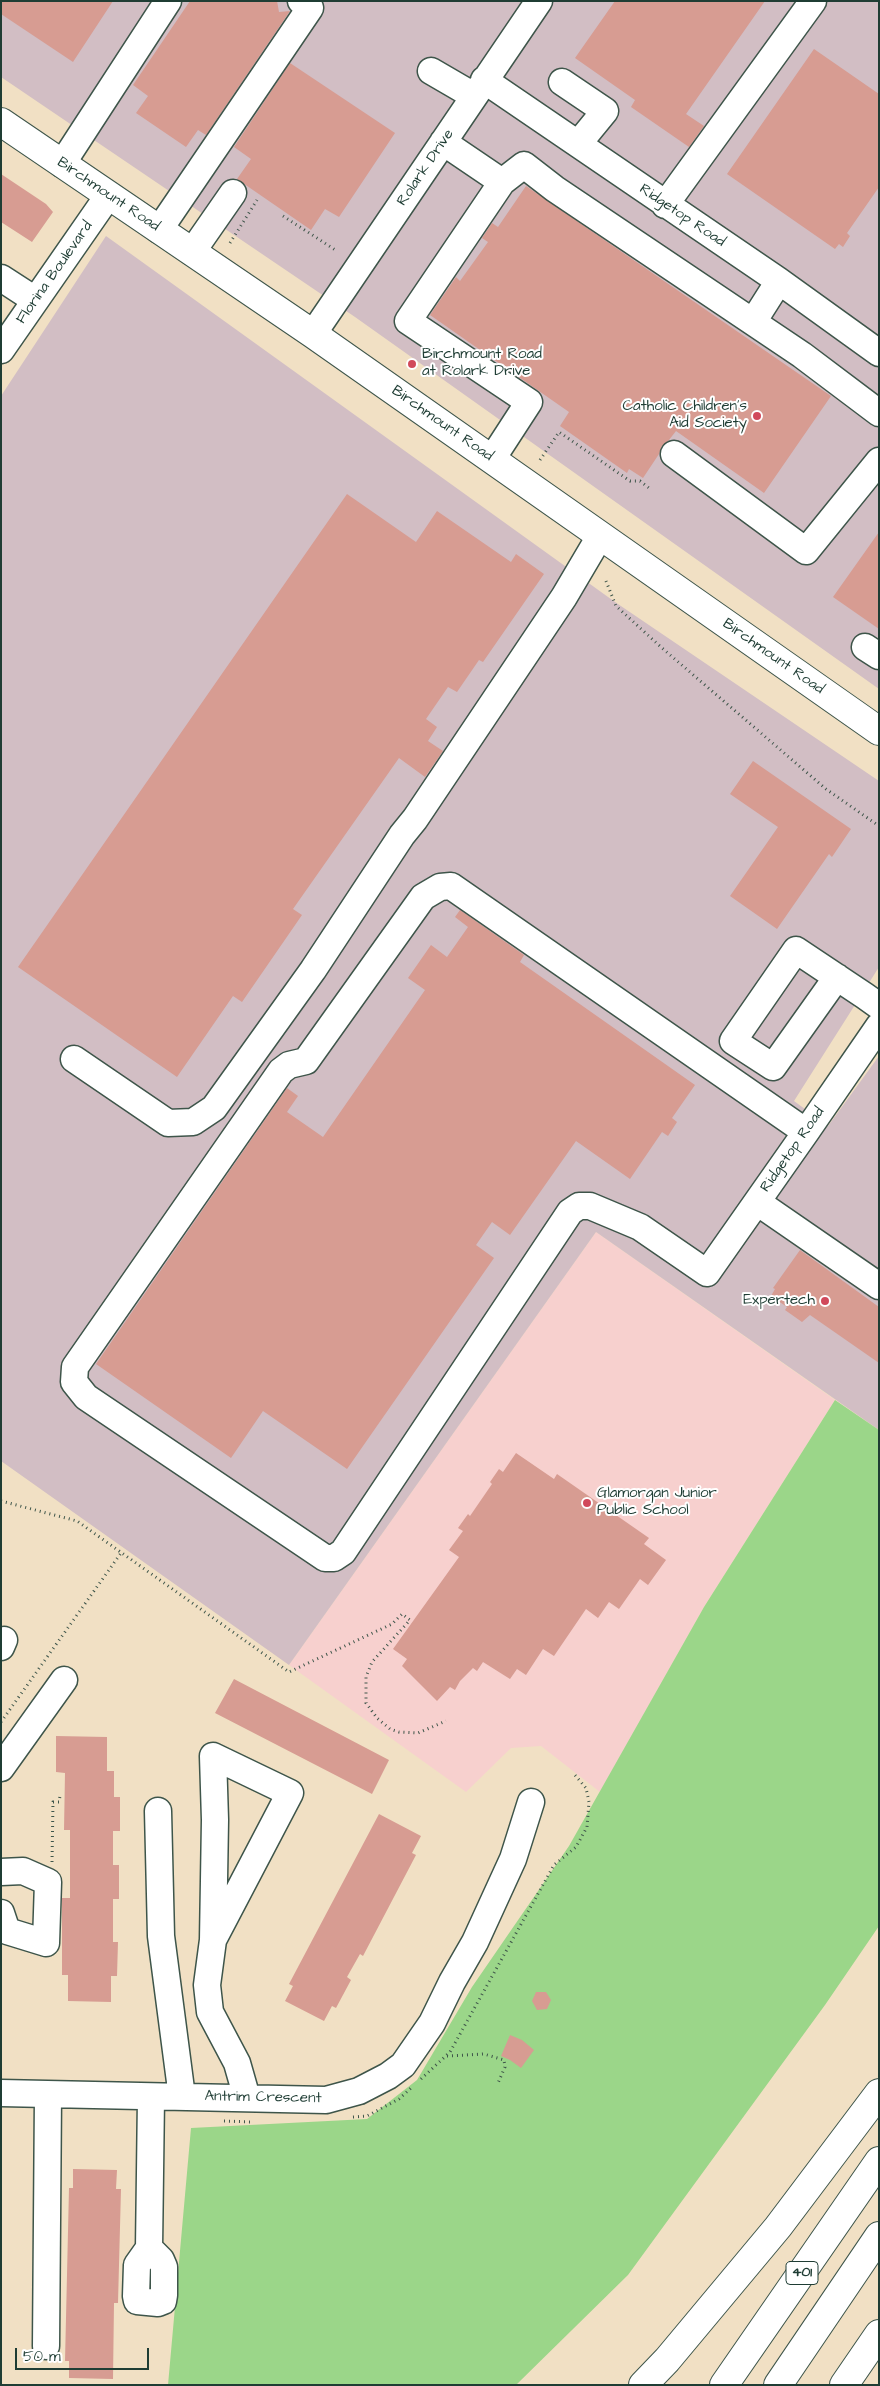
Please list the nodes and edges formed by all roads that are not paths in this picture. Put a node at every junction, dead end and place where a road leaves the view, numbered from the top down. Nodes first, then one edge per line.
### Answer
1 (168, 1) edge
2 (300, 1) edge
3 (539, 1) edge
4 (813, 1) edge
5 (431, 71) dead end
6 (562, 82) dead end
7 (479, 89) junction
8 (1, 122) edge
9 (443, 142) junction
10 (578, 144) junction
11 (62, 164) junction
12 (502, 182) junction
13 (108, 196) junction
14 (245, 197) road end
15 (665, 205) junction
16 (160, 230) junction
17 (192, 252) junction
18 (1, 278) edge
19 (779, 281) junction
20 (35, 300) junction
21 (753, 322) junction
22 (313, 334) junction
23 (1, 350) edge
24 (879, 353) edge
25 (879, 413) edge
26 (674, 454) dead end
27 (492, 459) junction
28 (879, 461) edge
29 (600, 536) junction
30 (879, 730) edge
31 (837, 977) dead end
32 (879, 1006) edge
33 (879, 1026) edge
34 (74, 1059) dead end
35 (806, 1132) junction
36 (757, 1202) junction
37 (879, 1286) edge
38 (64, 1680) dead end
39 (1, 1768) edge
40 (531, 1802) dead end
41 (158, 1811) dead end
42 (1, 1872) edge
43 (1, 1913) edge
44 (213, 1940) junction
45 (1, 2093) edge
46 (879, 2093) edge
47 (48, 2095) junction
48 (151, 2097) junction
49 (182, 2097) junction
50 (248, 2098) junction
51 (879, 2161) edge
52 (879, 2236) edge
53 (150, 2248) dead end
54 (879, 2334) edge
55 (46, 2346) dead end
56 (643, 2385) edge
57 (724, 2385) edge
58 (778, 2385) edge
59 (844, 2385) edge

1 - 11 street
2 - 16 street
3 - 7 street, Rolark Drive
4 - 15 street
5 - 7 street, Ridgetop Road
6 - 10 street
7 - 9 street, Rolark Drive
7 - 10 street, Ridgetop Road
8 - 11 main road, Birchmount Road
9 - 12 street
9 - 22 street, Rolark Drive
10 - 15 street, Ridgetop Road
11 - 13 main road, Birchmount Road
12 - 21 street
12 - 27 street
13 - 16 main road, Birchmount Road
13 - 20 street, Florina Boulevard
14 - 17 street
15 - 19 street, Ridgetop Road
16 - 17 main road, Birchmount Road
17 - 22 main road, Birchmount Road
18 - 20 street
19 - 21 street
19 - 24 street, Ridgetop Road
20 - 23 street, Florina Boulevard
21 - 25 street
22 - 27 main road, Birchmount Road
26 - 28 street
27 - 29 main road, Birchmount Road
29 - 30 main road, Birchmount Road
29 - 34 street
31 - 32 street
33 - 35 street, Ridgetop Road
35 - 36 street, Ridgetop Road
35 - 36 street, Ridgetop Road
36 - 37 street
38 - 39 street
40 - 50 street, Antrim Crescent
41 - 49 street
42 - 43 street
44 - 44 street
44 - 50 street
45 - 47 street, Antrim Crescent
46 - 56 main road
47 - 48 street, Antrim Crescent
47 - 55 street
48 - 49 street, Antrim Crescent
48 - 53 street
49 - 50 street, Antrim Crescent
51 - 57 main road, 401
52 - 58 main road
54 - 59 main road

